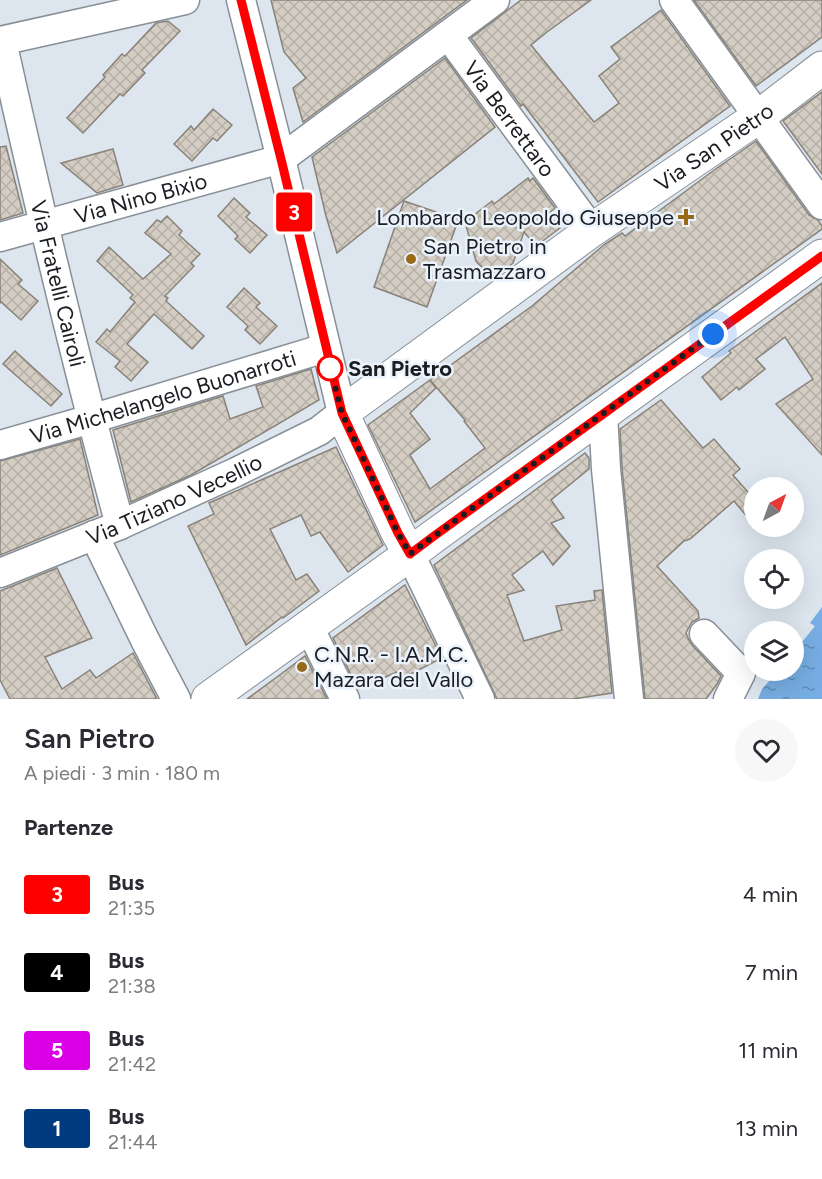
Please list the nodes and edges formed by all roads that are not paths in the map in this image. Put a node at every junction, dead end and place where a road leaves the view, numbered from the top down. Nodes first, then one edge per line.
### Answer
1 (185, 0) edge
2 (242, 0) edge
3 (495, 0) edge
4 (674, 0) edge
5 (448, 35) junction
6 (1, 41) edge
7 (822, 68) edge
8 (758, 117) junction
9 (281, 159) junction
10 (822, 206) edge
11 (44, 226) junction
12 (592, 230) junction
13 (0, 237) edge
14 (822, 256) edge
15 (325, 348) junction
16 (342, 413) junction
17 (603, 413) junction
18 (91, 419) junction
19 (0, 445) edge
20 (107, 530) junction
21 (410, 554) junction
22 (0, 573) edge
23 (309, 627) junction
24 (704, 634) dead end
25 (176, 699) edge
26 (208, 699) edge
27 (345, 699) edge
28 (480, 699) edge
29 (629, 699) edge
30 (728, 699) edge

1 - 6 street
2 - 9 street
3 - 5 street
4 - 8 street
5 - 9 street
5 - 12 street, Via Berrettaro
6 - 11 street, Via Fratelli Cairoli
7 - 8 main road, Via San Pietro
8 - 10 street
8 - 12 main road, Via San Pietro
9 - 11 street, Via Nino Bixio
9 - 15 street
11 - 13 street, Via Nino Bixio
11 - 18 street, Via Fratelli Cairoli
12 - 16 main road, Via San Pietro
14 - 17 main road
15 - 16 street
15 - 18 street, Via Michelangelo Buonarroti
16 - 20 street, Via Tiziano Vecellio
16 - 21 main road
17 - 21 main road
17 - 29 street
18 - 19 street, Via Michelangelo Buonarroti
18 - 20 street, Via Fratelli Cairoli
20 - 22 street, Via Tiziano Vecellio
20 - 25 street, Via Fratelli Cairoli
21 - 23 main road
21 - 28 street
23 - 26 main road
23 - 27 street
24 - 30 street

